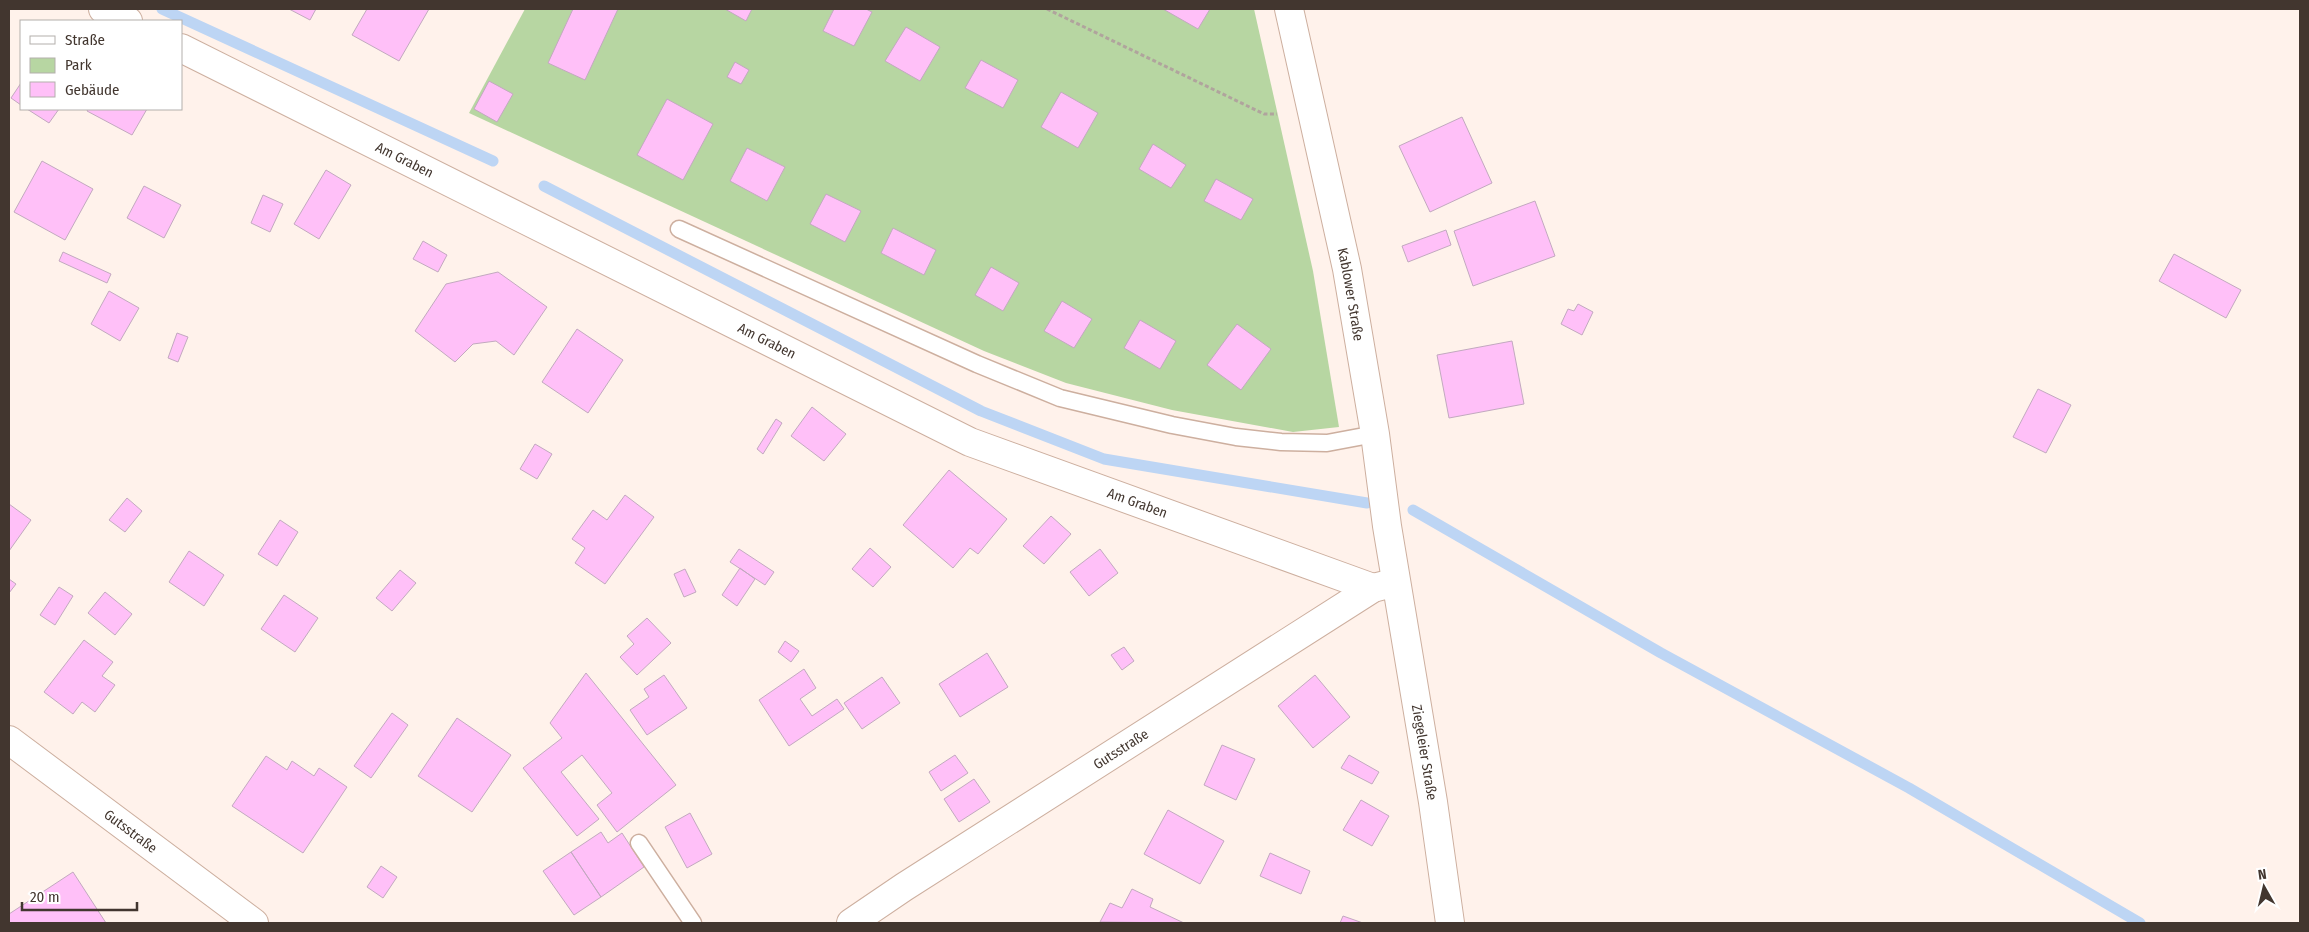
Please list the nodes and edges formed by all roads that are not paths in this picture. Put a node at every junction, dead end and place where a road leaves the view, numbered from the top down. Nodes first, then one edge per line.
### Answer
1 (103, 9) edge
2 (1289, 9) edge
3 (126, 20) edge
4 (182, 48) edge
5 (679, 229) dead end
6 (1375, 434) junction
7 (1385, 586) junction
8 (9, 740) edge
9 (639, 843) dead end
10 (254, 923) edge
11 (693, 923) edge
12 (851, 923) edge
13 (1450, 923) edge

1 - 3 street
2 - 6 street, Kablower Straße
4 - 7 street, Am Graben
5 - 6 lane
6 - 7 street, Kablower Straße
7 - 12 street, Gutsstraße
7 - 13 street, Ziegeleier Straße
8 - 10 street, Gutsstraße
9 - 11 lane

